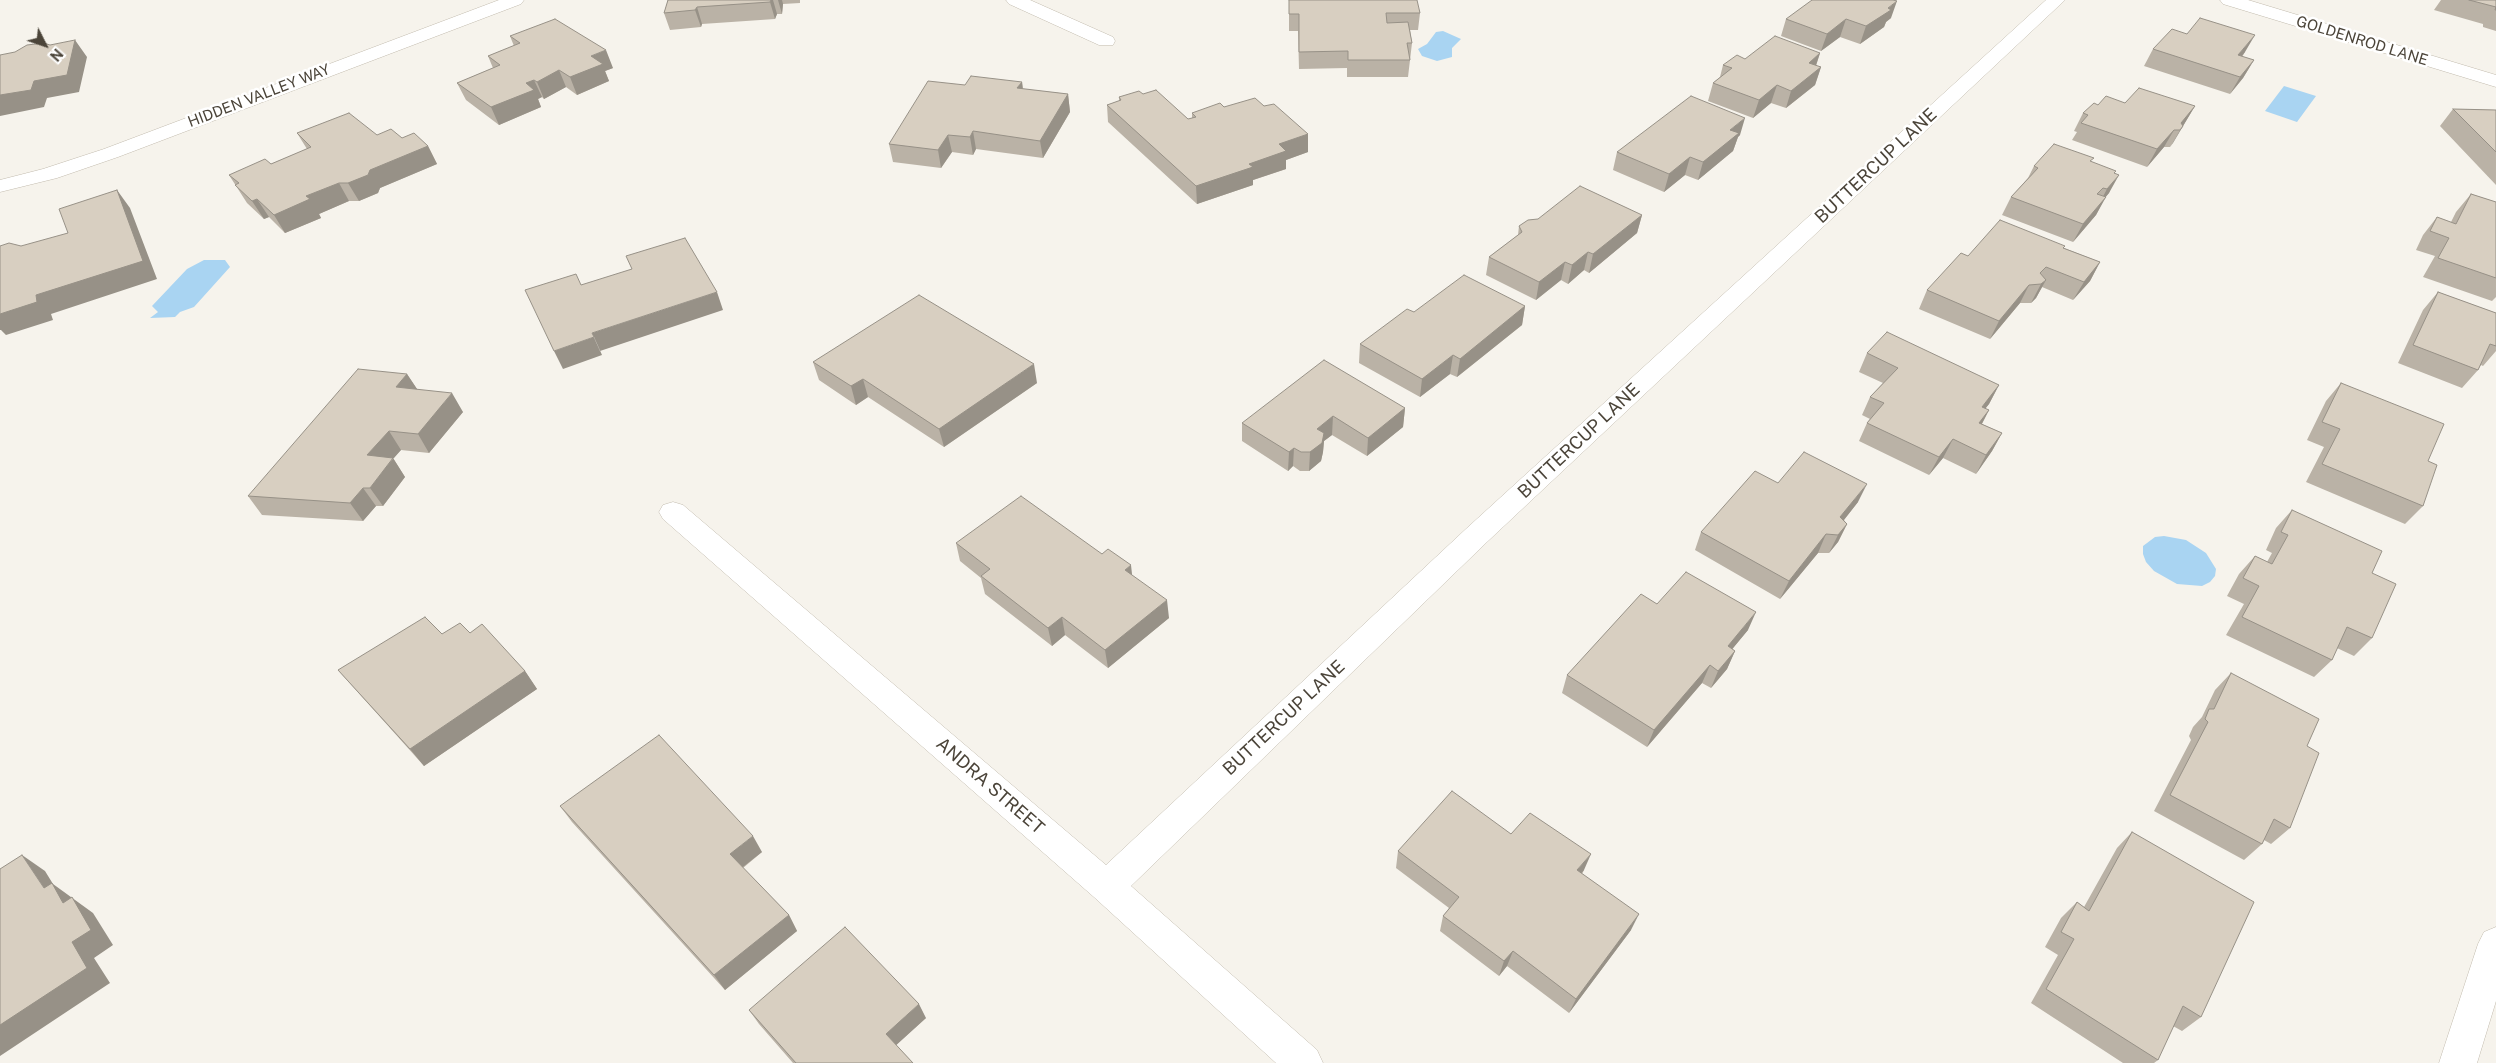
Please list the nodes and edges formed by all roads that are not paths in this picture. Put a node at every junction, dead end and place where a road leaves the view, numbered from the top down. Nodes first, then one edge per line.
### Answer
1 (515, 0) edge
2 (1015, 0) edge
3 (2056, 0) edge
4 (2229, 0) edge
5 (1106, 41) dead end
6 (2496, 81) edge
7 (0, 186) edge
8 (673, 512) dead end
9 (1106, 887) junction
10 (2496, 944) edge
11 (1304, 1063) edge
12 (2458, 1063) edge

1 - 7 street, HIDDEN VALLEY WAY
2 - 5 street
3 - 9 street, BUTTERCUP LANE
4 - 6 street, GOLDENROD LANE
8 - 9 street, ANDRA STREET
9 - 11 street, ANDRA STREET
10 - 12 street

